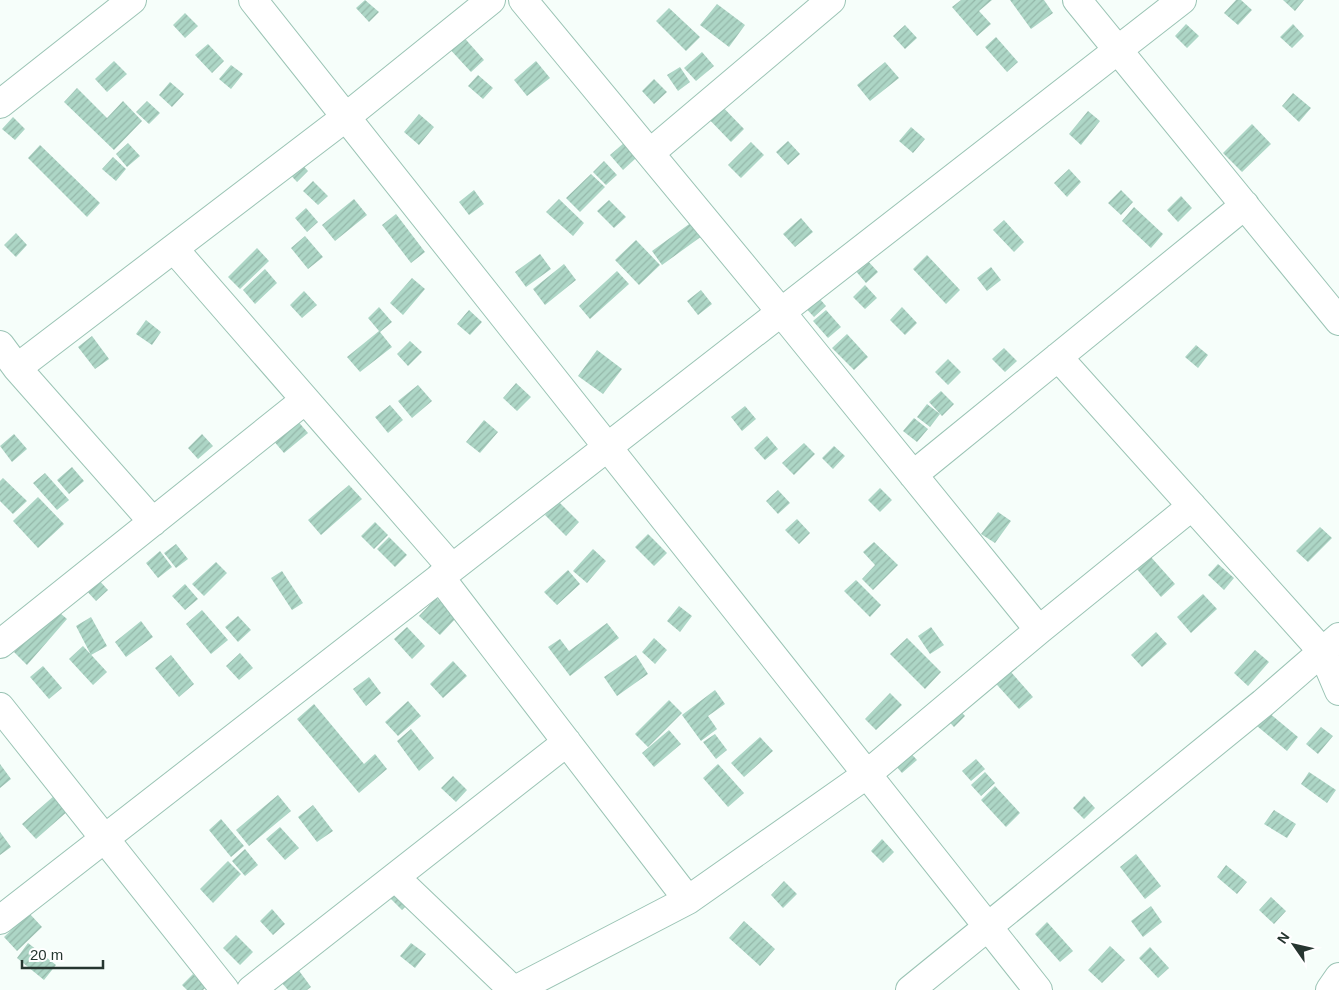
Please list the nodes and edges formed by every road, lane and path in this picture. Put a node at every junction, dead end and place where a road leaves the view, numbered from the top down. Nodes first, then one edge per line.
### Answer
1 (132, 0) edge
2 (253, 0) edge
3 (491, 0) edge
4 (523, 0) edge
5 (1077, 0) edge
6 (1182, 0) edge
7 (817, 4) edge
8 (1118, 50) junction
9 (0, 104) edge
10 (346, 117) junction
11 (650, 153) junction
12 (1245, 205) junction
13 (174, 248) junction
14 (781, 312) junction
15 (1339, 321) edge
16 (0, 345) edge
17 (1058, 357) junction
18 (17, 368) junction
19 (306, 400) junction
20 (607, 447) junction
21 (913, 475) junction
22 (1192, 506) junction
23 (152, 522) junction
24 (446, 573) junction
25 (1039, 630) junction
26 (0, 644) edge
27 (1331, 644) edge
28 (1339, 691) edge
29 (0, 707) edge
30 (567, 742) junction
31 (866, 775) junction
32 (104, 839) junction
33 (395, 877) junction
34 (688, 900) junction
35 (0, 920) edge
36 (987, 927) junction
37 (1339, 977) edge
38 (225, 990) edge
39 (251, 990) edge
40 (514, 990) edge
41 (910, 990) edge
42 (1038, 990) edge
43 (1330, 990) edge

1 - 9 street
2 - 10 street
3 - 10 street
4 - 11 street
5 - 8 street
6 - 8 street
7 - 11 street
8 - 12 street
8 - 14 street
10 - 13 street
10 - 20 street
11 - 14 street
12 - 15 street
12 - 17 street
13 - 18 street
13 - 19 street
14 - 20 street
14 - 21 street
16 - 18 street
17 - 21 street
17 - 22 street
18 - 23 street
19 - 23 street
19 - 24 street
20 - 24 street
20 - 31 street
21 - 25 street
22 - 25 street
22 - 27 street
23 - 26 street
24 - 30 street
24 - 32 street
25 - 31 street
27 - 28 street
27 - 36 street
29 - 32 street
30 - 33 street
30 - 34 street
31 - 34 street
31 - 36 street
32 - 35 street
32 - 38 street
33 - 39 street
33 - 40 street
34 - 40 street
36 - 41 street
36 - 42 street
37 - 43 street

